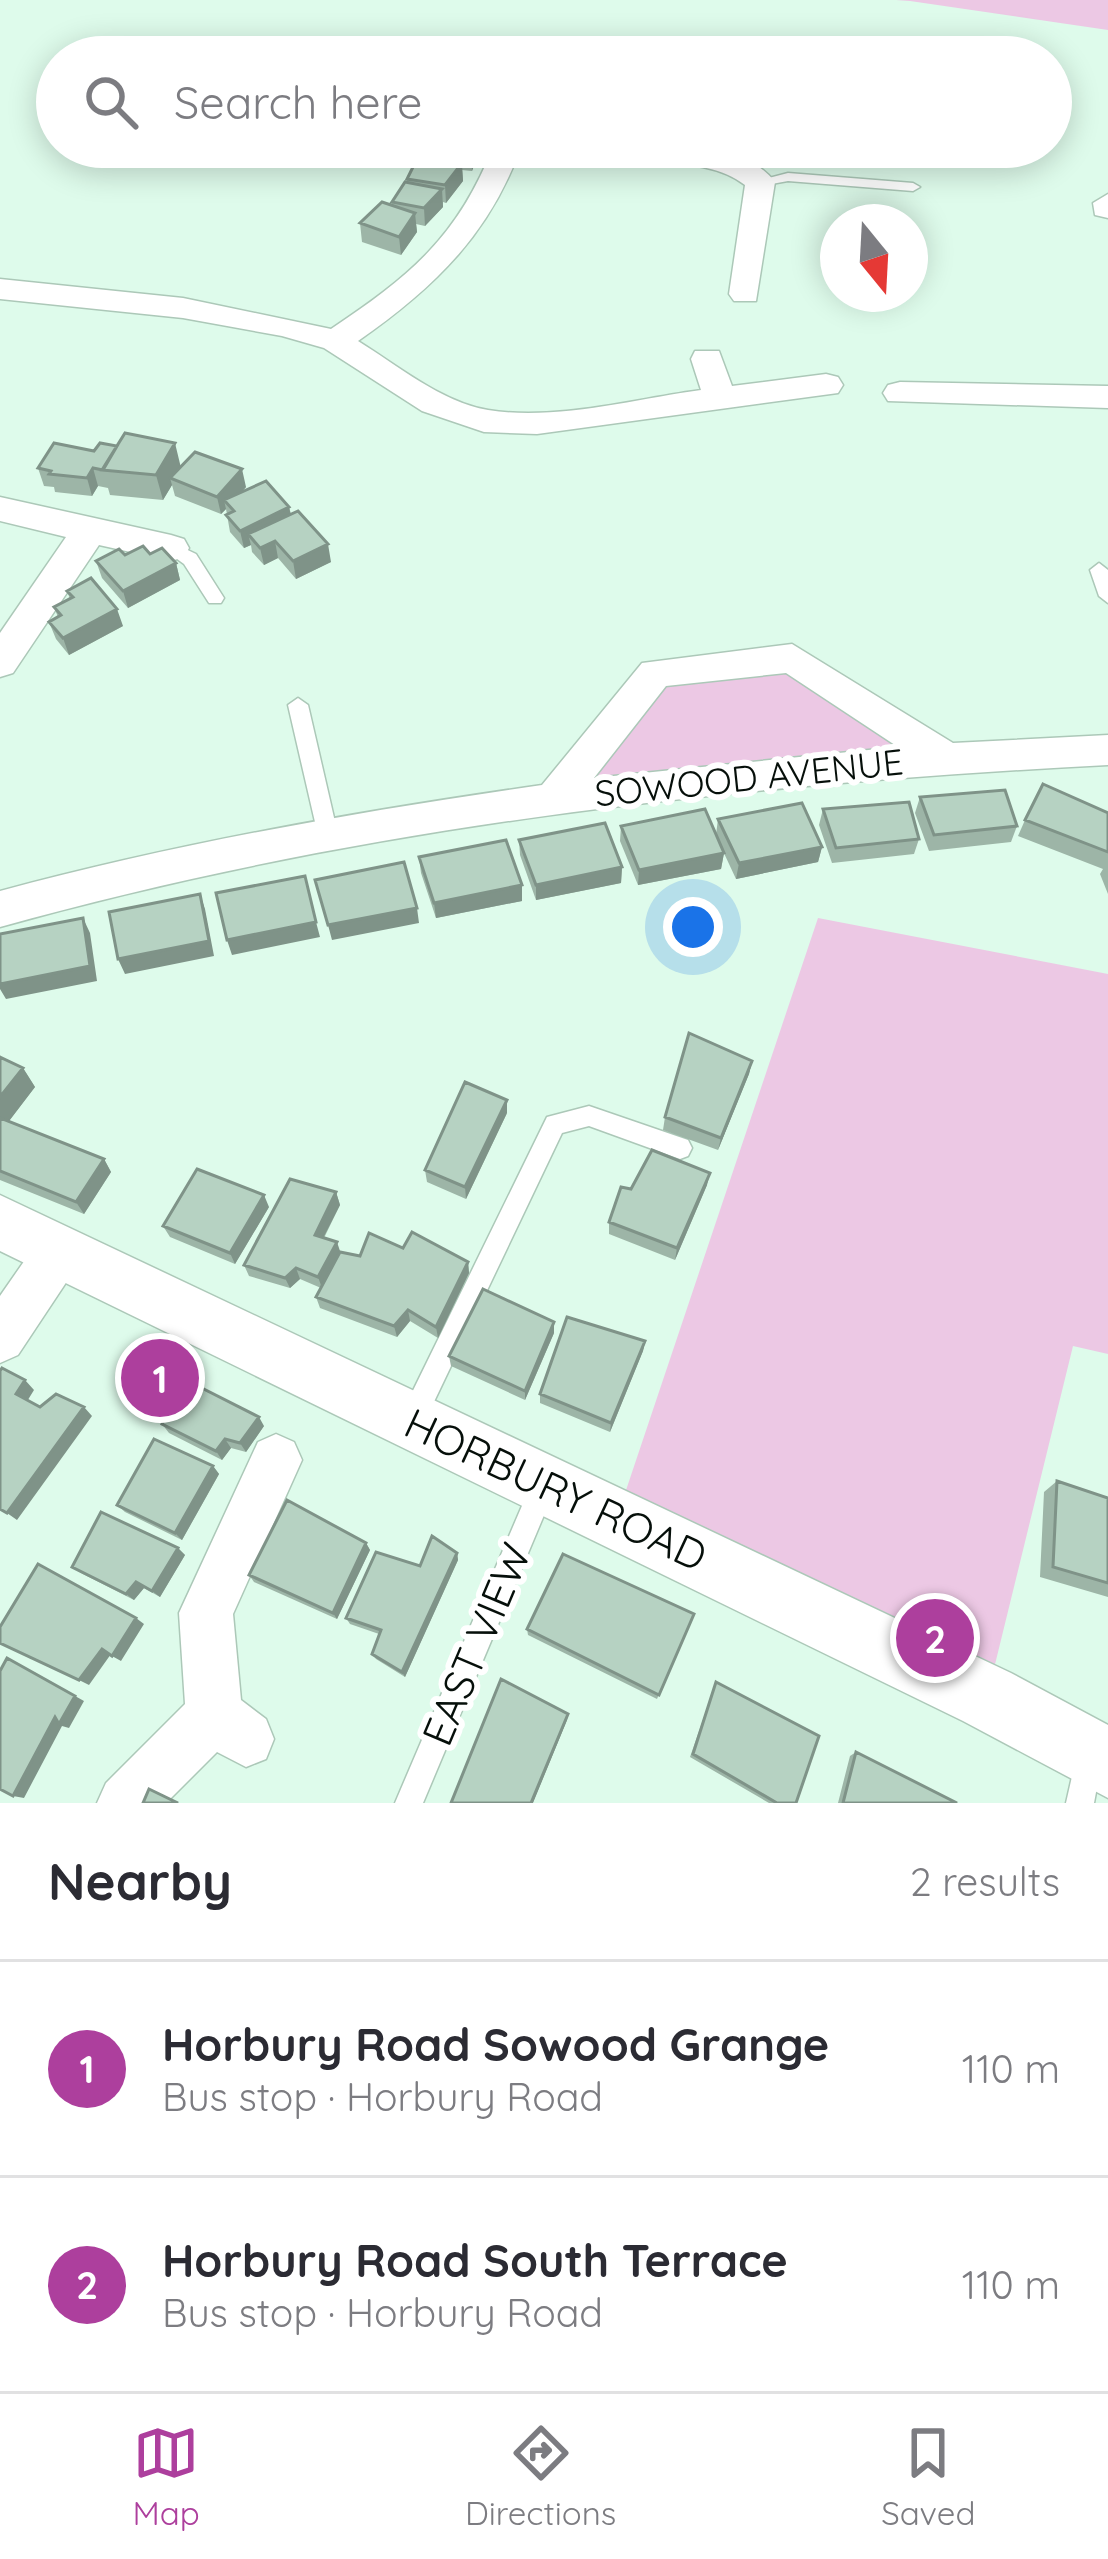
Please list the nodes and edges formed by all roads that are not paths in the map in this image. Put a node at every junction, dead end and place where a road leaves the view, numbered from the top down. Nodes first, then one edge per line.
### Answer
1 (500, 168) edge
2 (744, 168) edge
3 (760, 182) junction
4 (914, 187) dead end
5 (0, 289) edge
6 (745, 294) dead end
7 (335, 341) junction
8 (707, 359) dead end
9 (826, 385) dead end
10 (900, 393) dead end
11 (719, 396) junction
12 (1108, 397) edge
13 (0, 509) edge
14 (90, 530) junction
15 (171, 548) joint
16 (1099, 570) dead end
17 (1108, 596) edge
18 (215, 598) dead end
19 (0, 663) edge
20 (298, 705) dead end
21 (1108, 750) edge
22 (943, 757) junction
23 (556, 797) junction
24 (328, 836) junction
25 (0, 909) edge
26 (680, 1148) dead end
27 (0, 1222) edge
28 (60, 1250) junction
29 (0, 1338) edge
30 (411, 1421) junction
31 (275, 1460) dead end
32 (544, 1485) junction
33 (1098, 1777) edge
34 (126, 1803) edge
35 (409, 1803) edge

1 - 7 street
2 - 3 street
3 - 4 lane
3 - 6 street
5 - 7 street
7 - 11 street
8 - 11 street
9 - 11 street
10 - 12 street
13 - 14 street
14 - 15 street
14 - 19 street
15 - 18 lane
16 - 17 lane
20 - 24 lane
21 - 22 street, SOWOOD AVENUE
22 - 23 street, SOWOOD AVENUE
22 - 23 street, SOWOOD AVENUE
23 - 24 street, SOWOOD AVENUE
24 - 25 street, SOWOOD AVENUE
26 - 30 lane
27 - 28 street, HORBURY ROAD
28 - 29 street
28 - 30 street, HORBURY ROAD
30 - 32 street, HORBURY ROAD
31 - 34 street
32 - 33 street, HORBURY ROAD
32 - 35 lane, EAST VIEW

